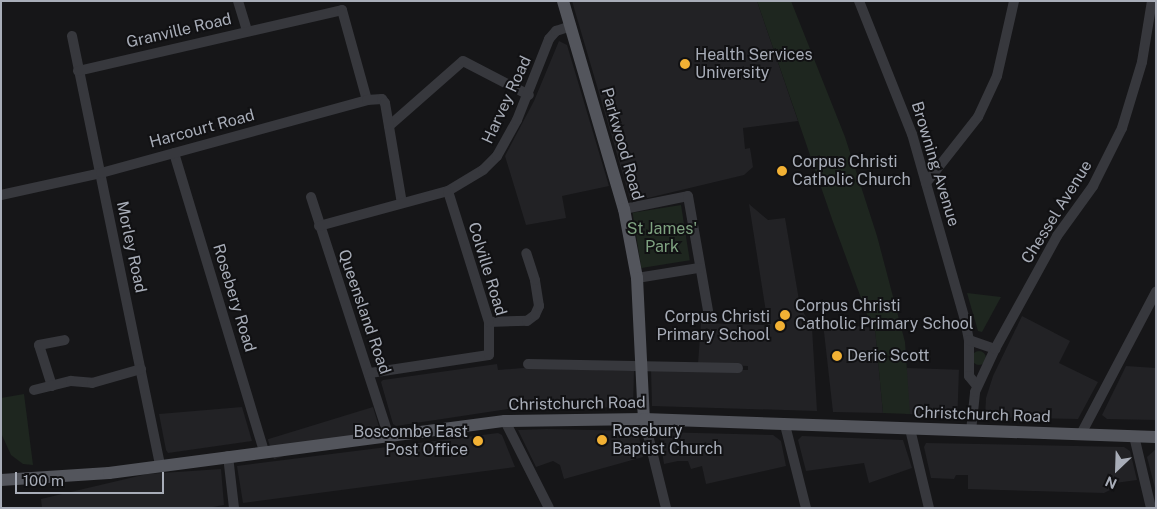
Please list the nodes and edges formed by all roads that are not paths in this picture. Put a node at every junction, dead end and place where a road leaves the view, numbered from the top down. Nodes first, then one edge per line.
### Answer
1 (238, 1) edge
2 (563, 1) edge
3 (859, 1) edge
4 (1014, 1) edge
5 (1152, 1) edge
6 (571, 26) junction
7 (247, 30) junction
8 (72, 36) dead end
9 (78, 71) junction
10 (529, 95) junction
11 (367, 100) junction
12 (389, 126) junction
13 (174, 152) junction
14 (101, 173) junction
15 (926, 183) junction
16 (448, 191) junction
17 (1, 195) edge
18 (311, 197) dead end
19 (402, 203) junction
20 (624, 209) junction
21 (319, 226) junction
22 (526, 253) dead end
23 (699, 268) junction
24 (637, 278) junction
25 (1156, 292) edge
26 (1151, 306) edge
27 (708, 311) dead end
28 (489, 322) junction
29 (65, 340) dead end
30 (969, 340) junction
31 (995, 349) junction
32 (528, 364) dead end
33 (642, 367) junction
34 (738, 368) dead end
35 (141, 369) junction
36 (370, 373) junction
37 (52, 386) junction
38 (977, 386) junction
39 (34, 390) dead end
40 (644, 419) junction
41 (505, 421) junction
42 (786, 425) junction
43 (910, 429) junction
44 (971, 431) junction
45 (1082, 434) junction
46 (389, 436) junction
47 (1134, 436) junction
48 (1156, 437) edge
49 (264, 452) junction
50 (228, 456) junction
51 (160, 464) junction
52 (1, 480) edge
53 (234, 508) edge
54 (548, 508) edge
55 (666, 508) edge
56 (806, 508) edge
57 (929, 508) edge
58 (1151, 508) edge

1 - 7 street
2 - 6 main road, Parkwood Road
3 - 15 street, Browning Avenue
4 - 15 street
5 - 31 street, Chessel Avenue
6 - 10 street, Harvey Road
6 - 20 main road, Parkwood Road
7 - 9 street, Granville Road
7 - 11 street, Granville Road
8 - 9 street, Morley Road
9 - 14 street, Morley Road
10 - 12 street
10 - 16 street, Harvey Road
11 - 12 street
11 - 13 street, Harcourt Road
12 - 19 street
13 - 14 street, Harcourt Road
13 - 49 street, Rosebery Road
14 - 17 street, Harcourt Road
14 - 35 street, Morley Road
15 - 30 street, Browning Avenue
16 - 19 street, Harvey Road
16 - 28 street, Colville Road
18 - 21 street, Queensland Road
19 - 21 street, Harvey Road
20 - 23 street
20 - 24 main road, Parkwood Road
21 - 36 street, Queensland Road
22 - 28 street
23 - 24 street
23 - 27 street
24 - 33 main road, Parkwood Road
25 - 26 street
26 - 45 street
28 - 36 street, Colville Road
29 - 37 street
30 - 31 street
30 - 38 street, Browning Avenue
31 - 38 street, Chessel Avenue
32 - 33 street
33 - 34 street
33 - 40 main road, Parkwood Road
35 - 37 street
35 - 51 street, Morley Road
36 - 46 street, Queensland Road
37 - 39 street
38 - 44 street, Chessel Avenue
40 - 41 main road, Christchurch Road
40 - 42 main road, Christchurch Road
40 - 55 street
41 - 46 main road, Christchurch Road
41 - 54 street
42 - 43 main road, Christchurch Road
42 - 56 street
43 - 44 main road, Christchurch Road
43 - 57 street
44 - 45 main road, Christchurch Road
45 - 47 main road, Christchurch Road
46 - 49 main road, Christchurch Road
47 - 48 main road, Christchurch Road
47 - 58 street
49 - 50 main road, Christchurch Road
50 - 51 main road, Christchurch Road
50 - 53 street
51 - 52 main road, Christchurch Road

